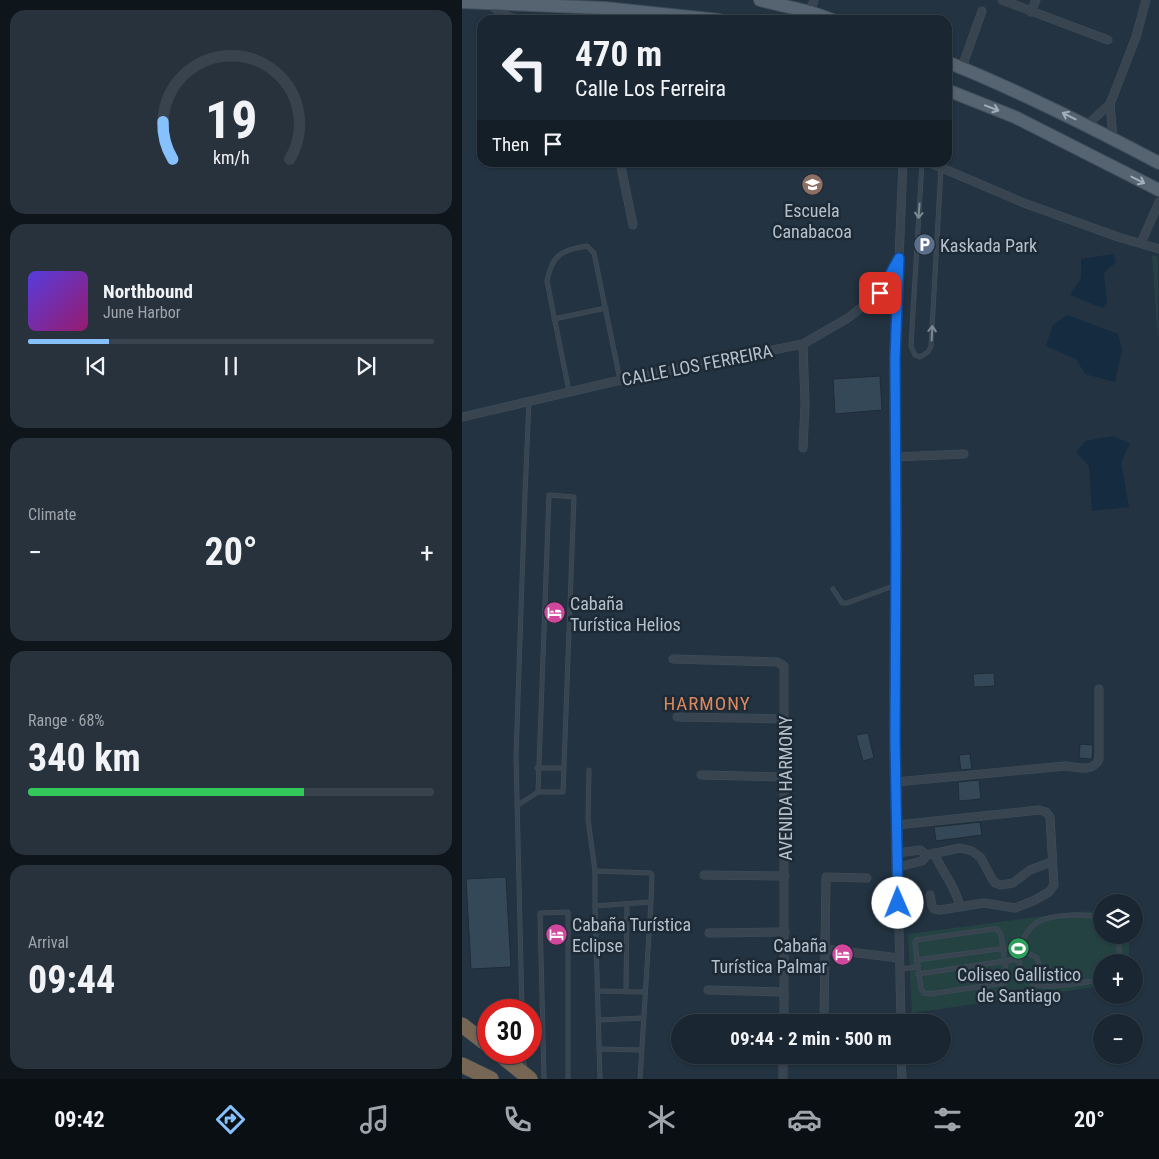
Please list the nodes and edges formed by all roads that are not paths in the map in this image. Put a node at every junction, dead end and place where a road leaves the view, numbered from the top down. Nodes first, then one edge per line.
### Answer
1 (760, 0) edge
2 (1002, 0) edge
3 (1036, 0) edge
4 (1146, 0) edge
5 (462, 2) edge
6 (491, 3) junction
7 (812, 6) edge
8 (982, 11) dead end
9 (1031, 12) junction
10 (502, 15) edge
11 (671, 15) edge
12 (826, 15) edge
13 (1108, 40) dead end
14 (952, 64) edge
15 (962, 67) junction
16 (952, 92) edge
17 (1110, 104) junction
18 (1087, 126) junction
19 (1113, 139) junction
20 (1158, 163) edge
21 (621, 167) edge
22 (903, 167) edge
23 (922, 167) edge
24 (941, 168) joint
25 (1158, 190) edge
26 (1158, 202) edge
27 (633, 225) dead end
28 (1141, 243) junction
29 (1158, 249) edge
30 (899, 258) junction
31 (606, 308) junction
32 (554, 319) junction
33 (803, 344) junction
34 (620, 380) junction
35 (569, 391) junction
36 (529, 400) junction
37 (462, 417) edge
38 (803, 448) dead end
39 (964, 454) dead end
40 (896, 457) junction
41 (896, 585) junction
42 (833, 589) dead end
43 (673, 659) dead end
44 (1099, 689) dead end
45 (677, 717) dead end
46 (786, 719) junction
47 (537, 768) junction
48 (563, 768) junction
49 (590, 770) dead end
50 (701, 775) dead end
51 (785, 776) junction
52 (896, 782) junction
53 (538, 792) junction
54 (518, 806) junction
55 (897, 825) junction
56 (898, 853) junction
57 (930, 854) junction
58 (1051, 862) junction
59 (898, 867) junction
60 (595, 871) junction
61 (704, 875) dead end
62 (785, 876) junction
63 (867, 878) dead end
64 (930, 895) dead end
65 (651, 902) junction
66 (627, 904) junction
67 (595, 906) junction
68 (960, 907) junction
69 (1093, 916) edge
70 (709, 932) dead end
71 (785, 932) junction
72 (1021, 946) junction
73 (1004, 948) junction
74 (824, 949) junction
75 (1019, 952) junction
76 (900, 958) junction
77 (1019, 959) junction
78 (916, 960) junction
79 (1004, 961) junction
80 (917, 967) junction
81 (900, 969) junction
82 (918, 974) junction
83 (1093, 980) edge
84 (1036, 985) junction
85 (708, 990) dead end
86 (598, 991) junction
87 (626, 992) junction
88 (645, 992) junction
89 (784, 992) junction
90 (522, 999) edge
91 (784, 1014) edge
92 (824, 1014) edge
93 (901, 1014) edge
94 (643, 1018) junction
95 (598, 1020) junction
96 (462, 1025) edge
97 (477, 1037) edge
98 (599, 1048) junction
99 (641, 1050) junction
100 (512, 1064) edge
101 (525, 1064) edge
102 (783, 1064) edge
103 (901, 1064) edge
104 (462, 1065) edge
105 (528, 1077) edge
106 (491, 1079) edge
107 (544, 1079) edge
108 (568, 1079) edge
109 (600, 1079) edge
110 (640, 1079) edge
111 (783, 1079) edge
112 (902, 1079) edge

1 - 7 main road
2 - 9 street
3 - 9 street
4 - 17 street
5 - 6 main road
6 - 10 street
6 - 11 main road
7 - 12 main road
8 - 15 street
9 - 13 street
14 - 15 main road
18 -> 15 main road
16 -> 25 main road
17 - 18 street
17 - 19 street
18 - 19 main road
19 - 20 main road
21 - 27 street
22 - 30 street
23 -> 24 lane
24 - 28 street
26 - 28 street
28 - 29 street
30 - 33 street, CALLE LOS FERREIRA
30 - 40 street
31 - 32 lane
31 - 32 lane
31 - 34 lane
32 - 35 lane
33 - 34 street, CALLE LOS FERREIRA
33 - 38 street
34 - 35 street, CALLE LOS FERREIRA
35 - 36 street, CALLE LOS FERREIRA
36 - 37 street, CALLE LOS FERREIRA
36 - 54 lane
39 - 40 street
40 - 41 street
41 - 42 lane
41 - 52 street
43 - 46 street, AVENIDA HARMONY
44 - 52 street
45 - 46 street
46 - 51 street, AVENIDA HARMONY
47 - 48 lane
47 - 48 lane
47 - 53 lane
48 - 53 lane
49 - 60 lane
50 - 51 street
51 - 62 street, AVENIDA HARMONY
52 - 55 street
53 - 54 lane
54 - 90 lane
55 - 56 street
55 - 58 street
56 - 57 street
56 - 59 street
57 - 58 street
57 - 59 street
57 - 68 street
58 - 68 street
59 - 76 street
60 - 65 lane
60 - 67 lane
61 - 62 street
62 - 71 street, AVENIDA HARMONY
63 - 74 street
64 - 68 street
65 - 66 lane
65 - 88 lane
66 - 67 lane
66 - 87 lane
67 - 86 lane
69 - 72 lane
70 - 71 street
71 - 89 street, AVENIDA HARMONY
72 - 73 lane
72 - 75 lane
73 - 78 lane
73 - 78 lane
73 - 79 lane
74 - 76 street
74 - 92 street
75 - 77 lane
75 - 84 lane
76 - 81 street
77 - 79 lane
77 - 84 lane
78 - 80 lane
79 - 82 lane
79 - 82 lane
80 - 81 lane
80 - 82 lane
81 - 93 street
83 - 84 lane
85 - 89 street
86 - 87 lane
86 - 95 lane
87 - 88 lane
88 - 94 lane
89 - 91 street, AVENIDA HARMONY
94 - 95 lane
94 - 99 lane
95 - 98 lane
96 - 97 highway
98 - 99 lane
98 - 109 lane
99 - 110 lane
100 - 105 highway
101 - 105 lane
102 - 111 street
103 - 112 street
104 - 106 highway
107 - 108 lane

